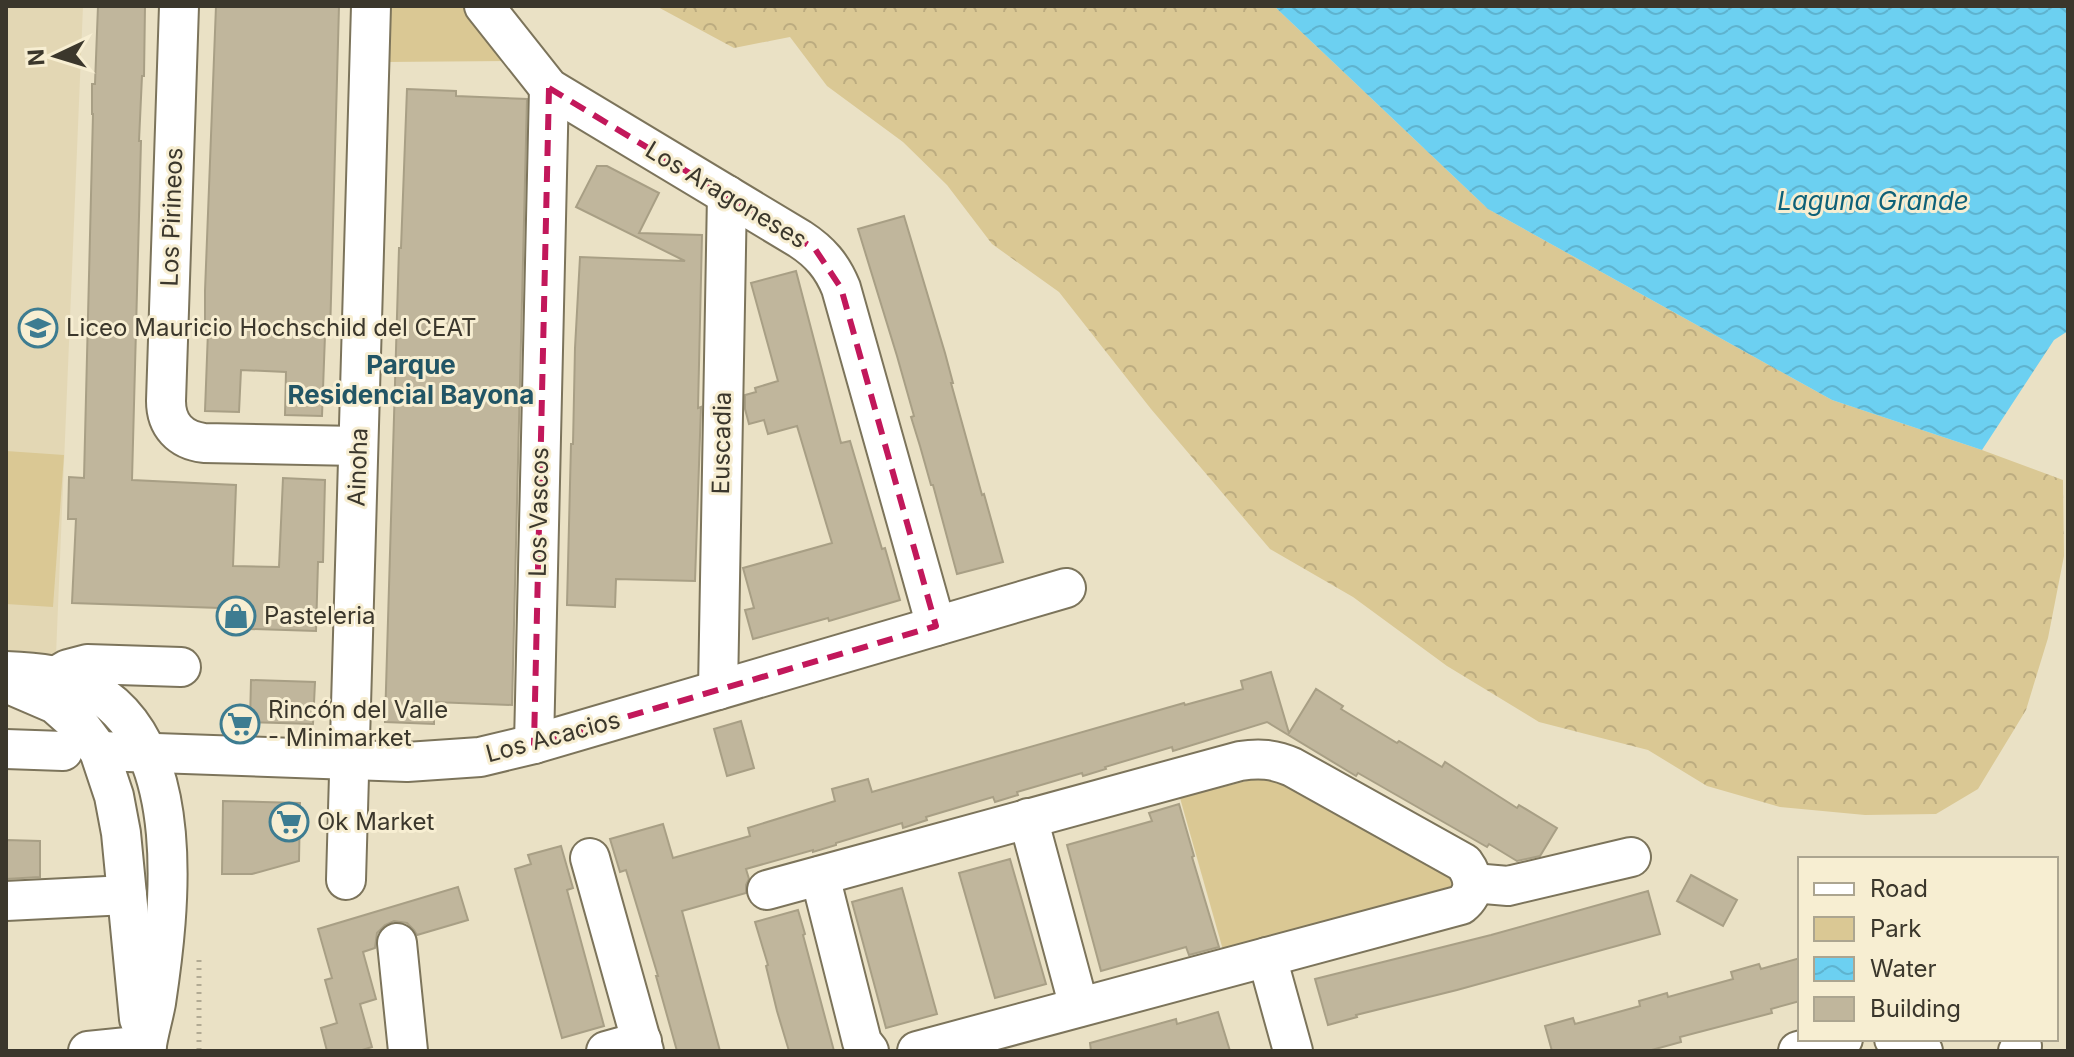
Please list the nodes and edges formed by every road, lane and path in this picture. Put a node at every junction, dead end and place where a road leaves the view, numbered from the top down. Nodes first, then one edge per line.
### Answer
1 (179, 6) edge
2 (371, 6) edge
3 (484, 6) edge
4 (549, 88) junction
5 (727, 195) junction
6 (358, 446) junction
7 (1066, 588) dead end
8 (936, 626) junction
9 (181, 667) dead end
10 (6, 671) edge
11 (56, 676) junction
12 (6, 683) edge
13 (718, 690) junction
14 (534, 744) junction
15 (6, 749) edge
16 (81, 751) junction
17 (147, 752) junction
18 (349, 760) junction
19 (1028, 818) junction
20 (1631, 857) dead end
21 (590, 858) dead end
22 (166, 876) junction
23 (820, 876) junction
24 (346, 880) dead end
25 (1473, 883) junction
26 (126, 888) junction
27 (767, 890) dead end
28 (6, 901) edge
29 (397, 943) dead end
30 (1267, 957) junction
31 (1079, 1007) junction
32 (1836, 1041) edge
33 (1901, 1041) edge
34 (146, 1048) edge
35 (631, 1048) edge
36 (88, 1051) edge
37 (408, 1051) edge
38 (869, 1051) edge
39 (917, 1051) edge
40 (1293, 1051) edge
41 (1798, 1051) edge
42 (1923, 1051) edge

1 - 6 street, Los Pirineos
2 - 6 street, Ainoha
3 - 4 street, Los Aragoneses
4 - 5 street, Los Aragoneses
4 - 14 street, Los Vascos
5 - 8 street, Los Aragoneses
5 - 13 street, Euscadia
6 - 18 street, Ainoha
7 - 8 street, Los Acacios
8 - 13 street, Los Acacios
9 - 11 street
10 - 11 street
11 - 17 street
12 - 16 street
13 - 14 street, Los Acacios
14 - 18 street, Los Acacios
15 - 16 street, Los Acacios
16 - 17 street, Los Acacios
16 - 26 street
17 - 18 street, Los Acacios
17 - 22 street
18 - 24 street, Ainoha
19 - 23 street
19 - 25 street
19 - 31 street
20 - 25 street
21 - 35 street
22 - 26 street
22 - 34 street
23 - 27 street
23 - 38 street
25 - 30 street
26 - 28 street
26 - 34 street
29 - 37 street
30 - 31 street
30 - 40 street
31 - 39 street
32 - 41 street
33 - 42 street
34 - 36 street

